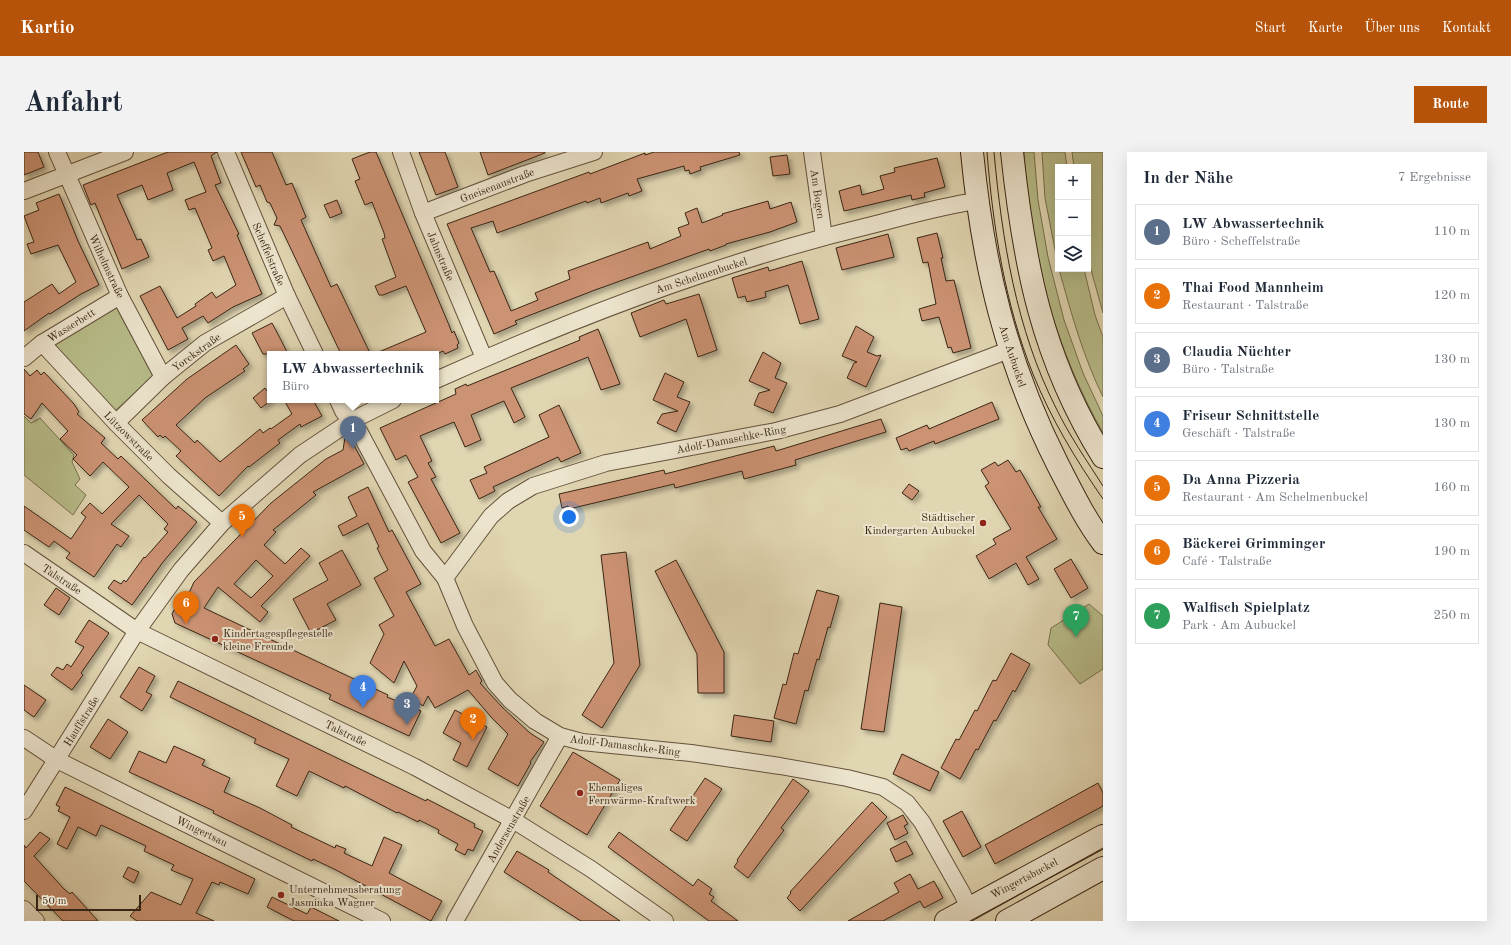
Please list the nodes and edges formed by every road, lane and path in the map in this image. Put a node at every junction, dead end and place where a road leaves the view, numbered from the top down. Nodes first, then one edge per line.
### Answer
1 (57, 152) edge
2 (125, 152) edge
3 (226, 152) edge
4 (401, 152) edge
5 (594, 152) edge
6 (812, 152) edge
7 (972, 152) edge
8 (1012, 152) edge
9 (66, 174) junction
10 (24, 191) edge
11 (977, 201) junction
12 (423, 213) junction
13 (824, 237) junction
14 (120, 296) junction
15 (287, 296) junction
16 (42, 343) junction
17 (314, 351) edge
18 (1003, 353) junction
19 (24, 358) edge
20 (484, 358) junction
21 (163, 377) junction
22 (439, 379) edge
23 (340, 403) edge
24 (387, 403) edge
25 (351, 421) junction
26 (116, 423) junction
27 (1103, 457) edge
28 (222, 523) junction
29 (1103, 543) edge
30 (24, 553) edge
31 (445, 578) junction
32 (138, 631) junction
33 (560, 736) junction
34 (24, 738) edge
35 (57, 760) junction
36 (24, 811) edge
37 (513, 820) junction
38 (1103, 836) edge
39 (1103, 868) edge
40 (965, 901) junction
41 (24, 909) edge
42 (36, 921) edge
43 (382, 921) edge
44 (455, 921) edge
45 (665, 921) edge
46 (946, 921) edge
47 (1007, 921) edge

1 - 9 street, Wilhelmstraße
2 - 9 street
3 - 15 street, Scheffelstraße
4 - 12 street, Jahnstraße
5 - 12 street, Gneisenaustraße
6 - 13 street, Am Bogen
7 - 11 main road, Am Aubuckel
8 - 27 main road
9 - 10 street
9 - 14 street, Wilhelmstraße
11 - 13 street, Am Schelmenbuckel
11 - 18 main road, Am Aubuckel
12 - 20 street, Jahnstraße
13 - 20 street, Am Schelmenbuckel
14 - 16 street, Wasserbett
14 - 21 street, Wilhelmstraße
15 - 17 street, Scheffelstraße
15 - 21 street, Yorckstraße
16 - 19 street, Wasserbett
16 - 26 street, Lützowstraße
18 - 29 main road, Am Aubuckel
18 - 31 street, Adolf-Damaschke-Ring
20 - 22 street, Am Schelmenbuckel
21 - 26 street, Yorckstraße
23 - 25 street
24 - 25 street
25 - 28 street
25 - 31 street
26 - 28 street, Lützowstraße
28 - 32 street
30 - 32 street, Talstraße
31 - 33 street, Adolf-Damaschke-Ring
32 - 35 street, Hauffstraße
32 - 37 street, Talstraße
33 - 37 street, Andersenstraße
33 - 40 street, Adolf-Damaschke-Ring
34 - 35 street, Wingertsau
35 - 36 street, Hauffstraße
35 - 43 street, Wingertsau
37 - 44 street, Andersenstraße
37 - 45 street, Talstraße
38 - 40 main road, Wingertsbuckel
39 - 47 main road
40 - 46 main road, Wingertsbuckel
41 - 42 street

